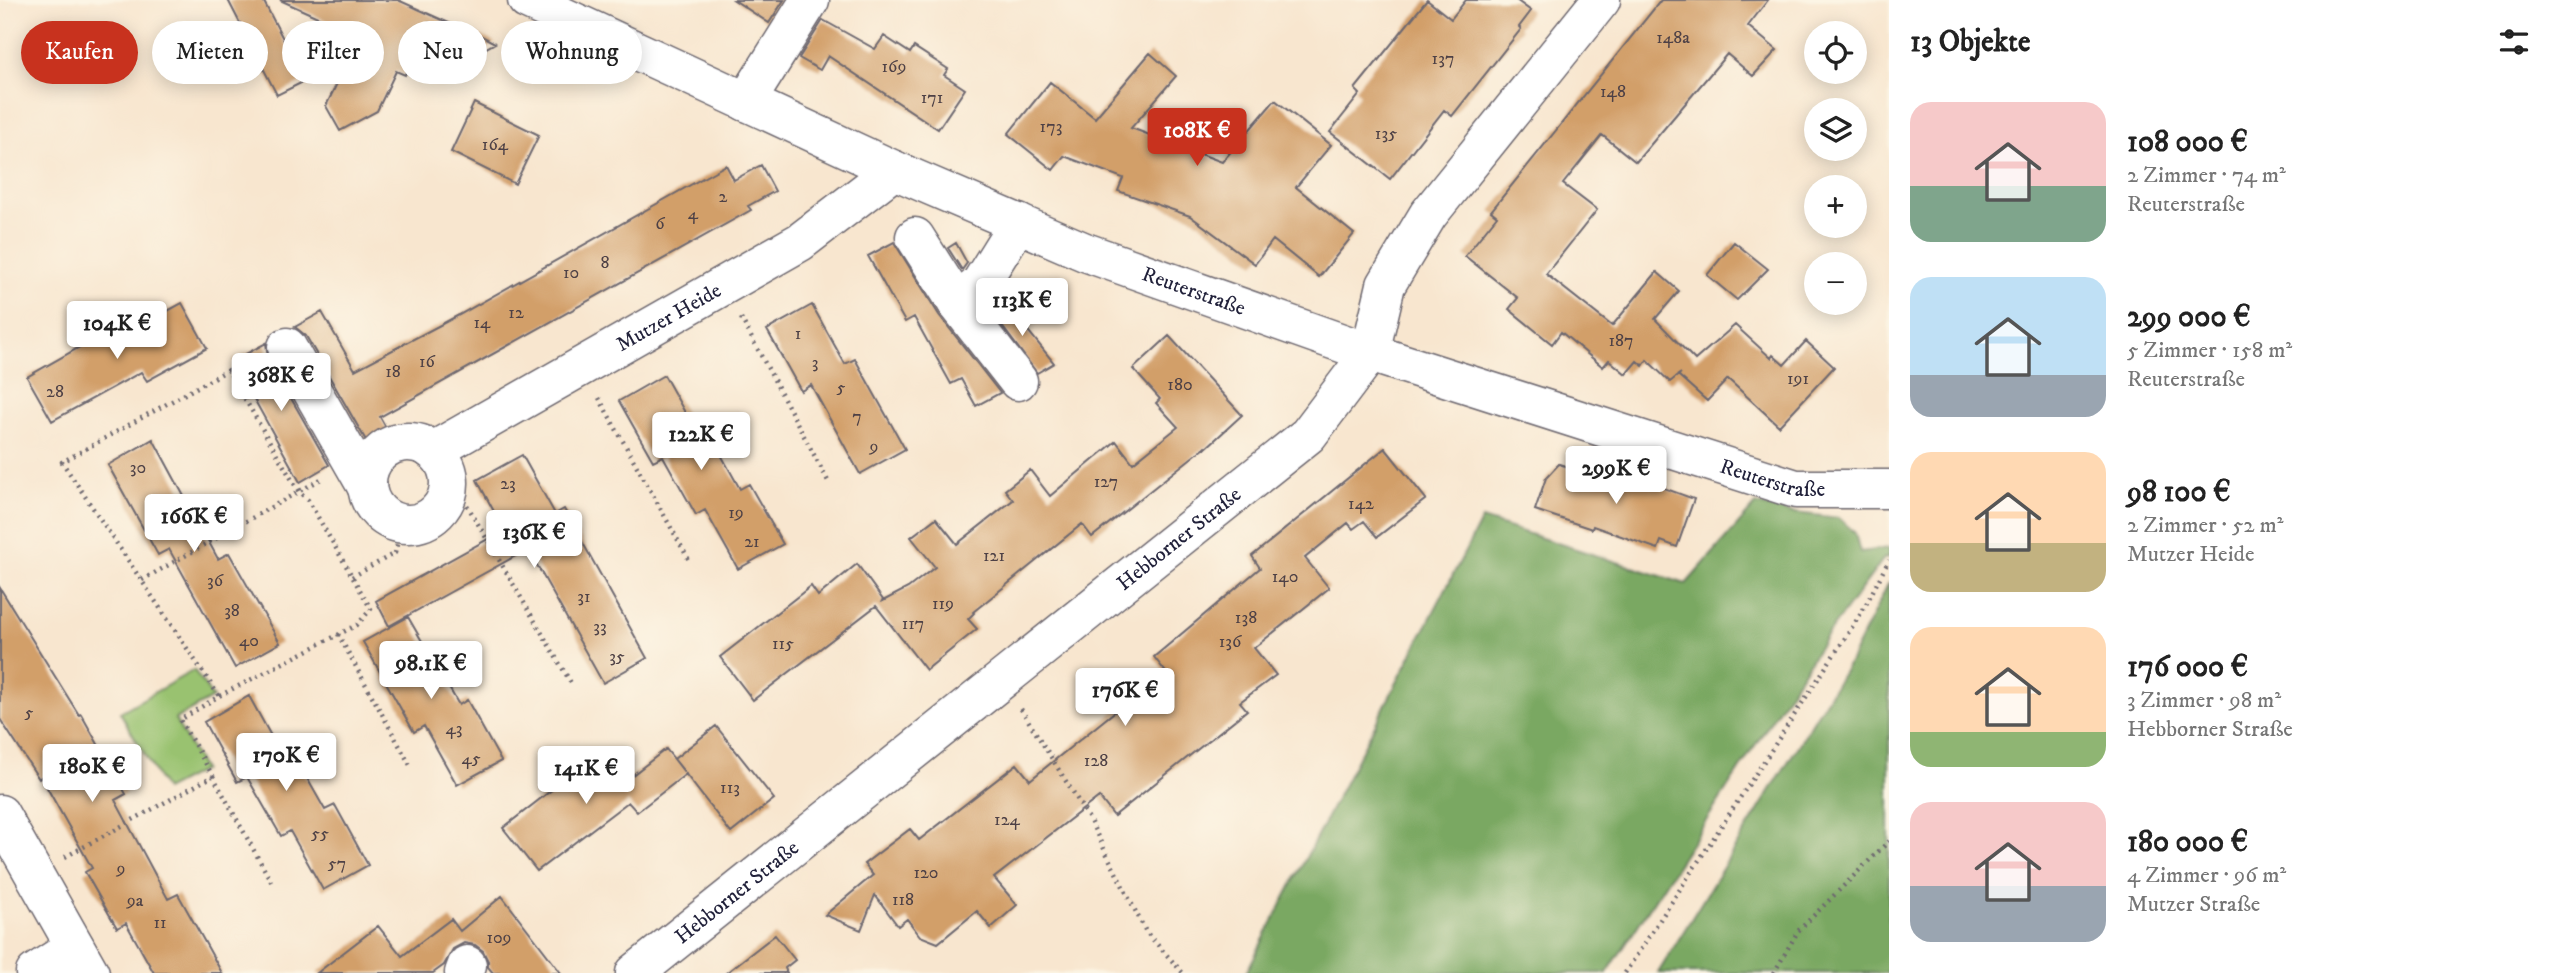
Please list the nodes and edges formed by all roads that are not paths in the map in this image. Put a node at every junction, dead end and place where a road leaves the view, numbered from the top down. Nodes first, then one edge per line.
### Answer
1 (527, 0) edge
2 (810, 0) edge
3 (1601, 0) edge
4 (746, 102) junction
5 (894, 170) junction
6 (1018, 223) junction
7 (915, 237) dead end
8 (957, 303) junction
9 (287, 347) dead end
10 (1370, 353) junction
11 (1018, 381) dead end
12 (440, 461) junction
13 (367, 487) junction
14 (1889, 490) edge
15 (0, 814) edge
16 (83, 960) edge
17 (35, 973) edge
18 (635, 973) edge

1 - 4 street, Reuterstraße
2 - 4 street
3 - 10 street, Hebborner Straße
4 - 5 street, Reuterstraße
5 - 6 street, Reuterstraße
5 - 12 street, Mutzer Heide
6 - 8 street
6 - 10 street, Reuterstraße
7 - 8 street
8 - 11 street
9 - 13 street
10 - 14 street, Reuterstraße
10 - 18 street, Hebborner Straße
12 - 13 street
12 - 13 street
15 - 16 street
16 - 17 street

